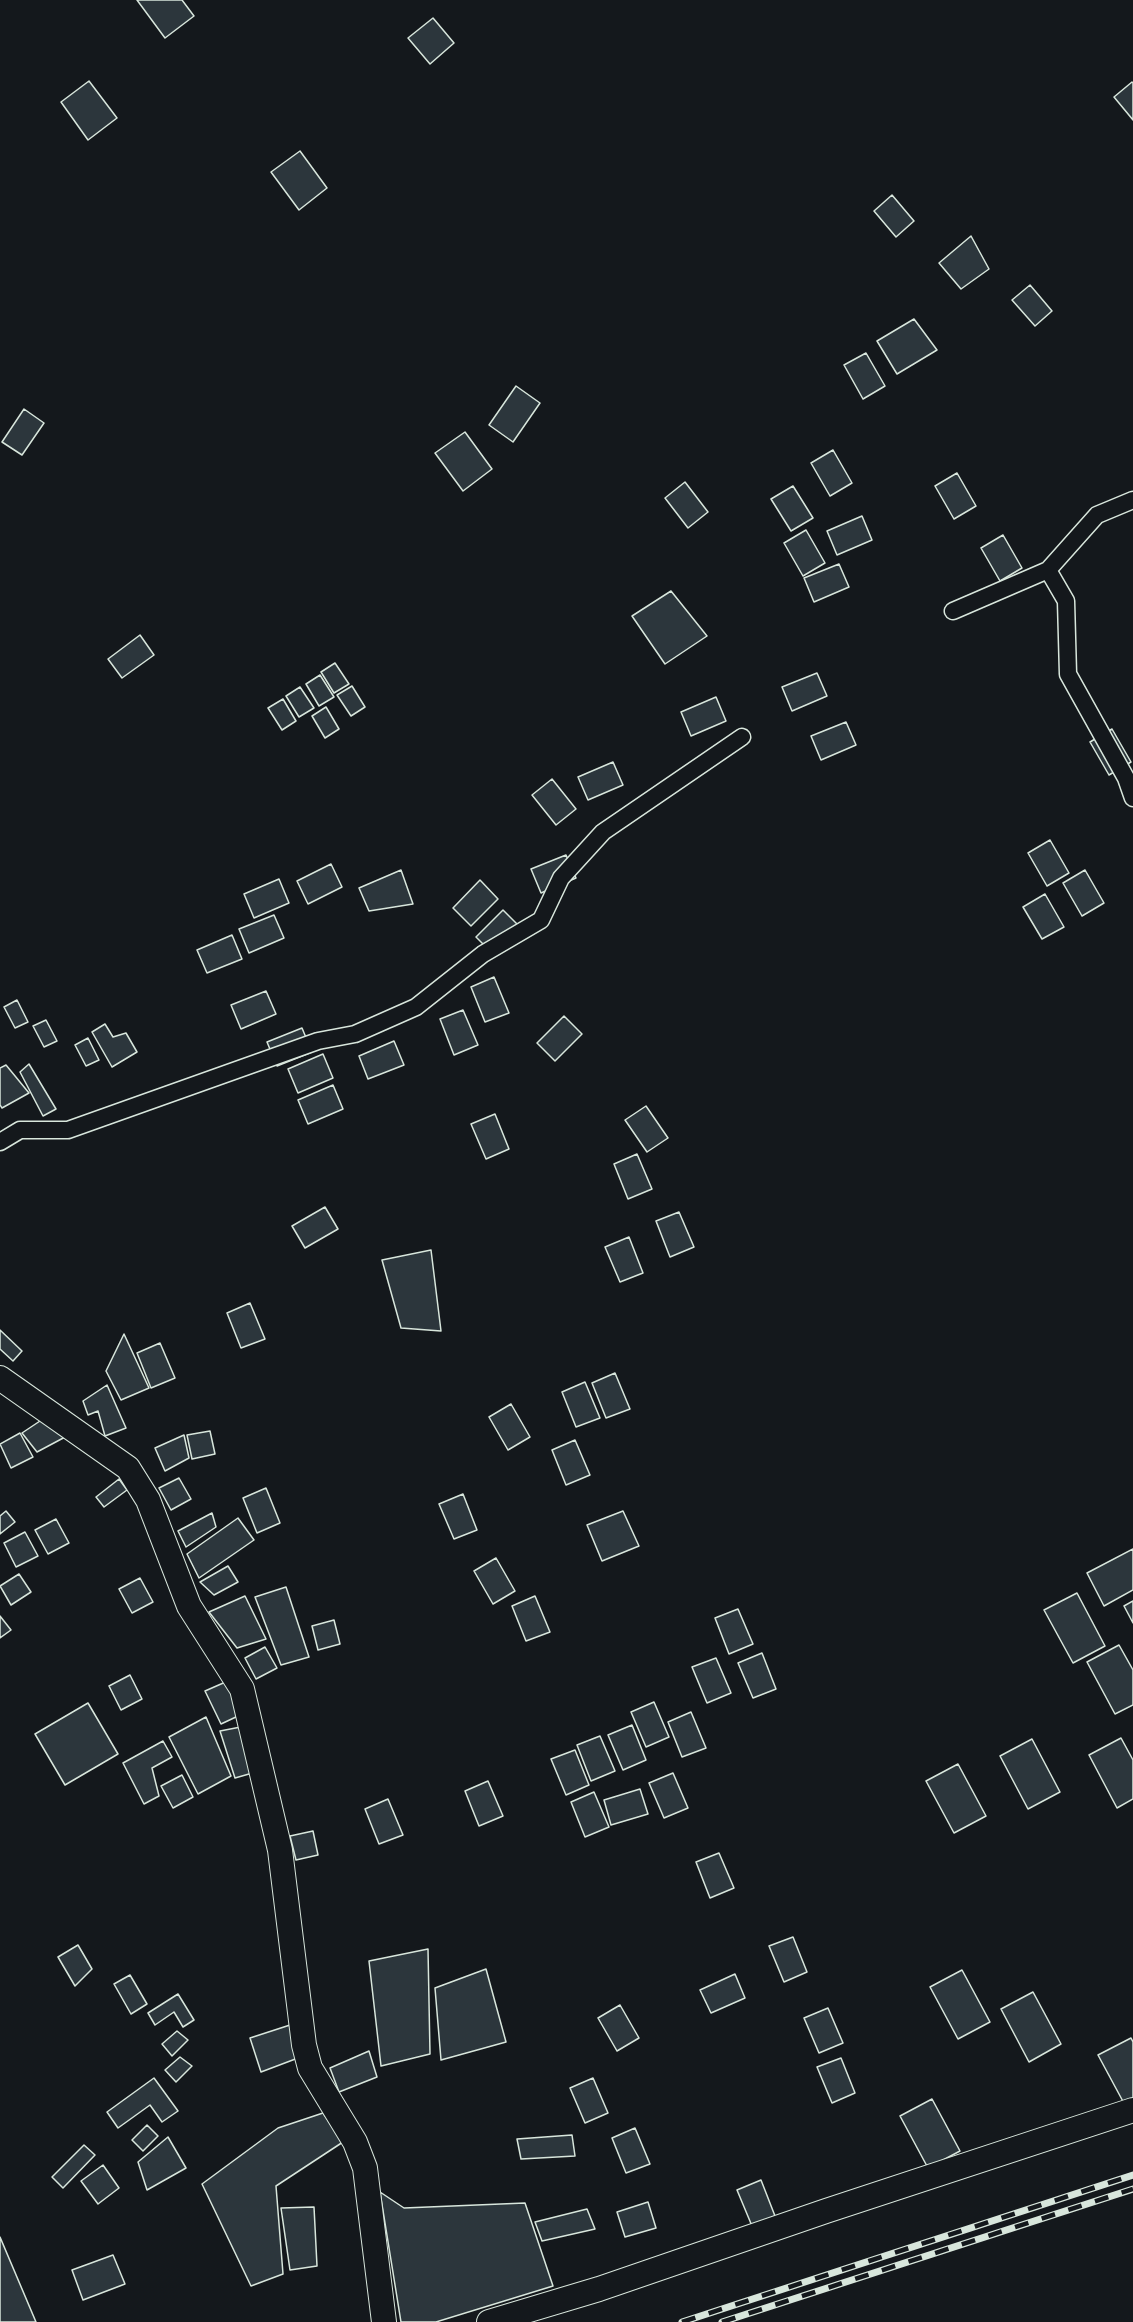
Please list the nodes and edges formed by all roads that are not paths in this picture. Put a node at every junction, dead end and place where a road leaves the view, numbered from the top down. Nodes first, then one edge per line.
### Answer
1 (1133, 500) edge
2 (1048, 570) junction
3 (953, 612) dead end
4 (742, 737) dead end
5 (1133, 798) edge
6 (0, 1142) edge
7 (0, 1378) edge
8 (1133, 2110) edge
9 (384, 2322) edge
10 (489, 2322) edge

1 - 2 street
2 - 3 street
2 - 5 street
4 - 6 street
7 - 9 street
8 - 10 street

